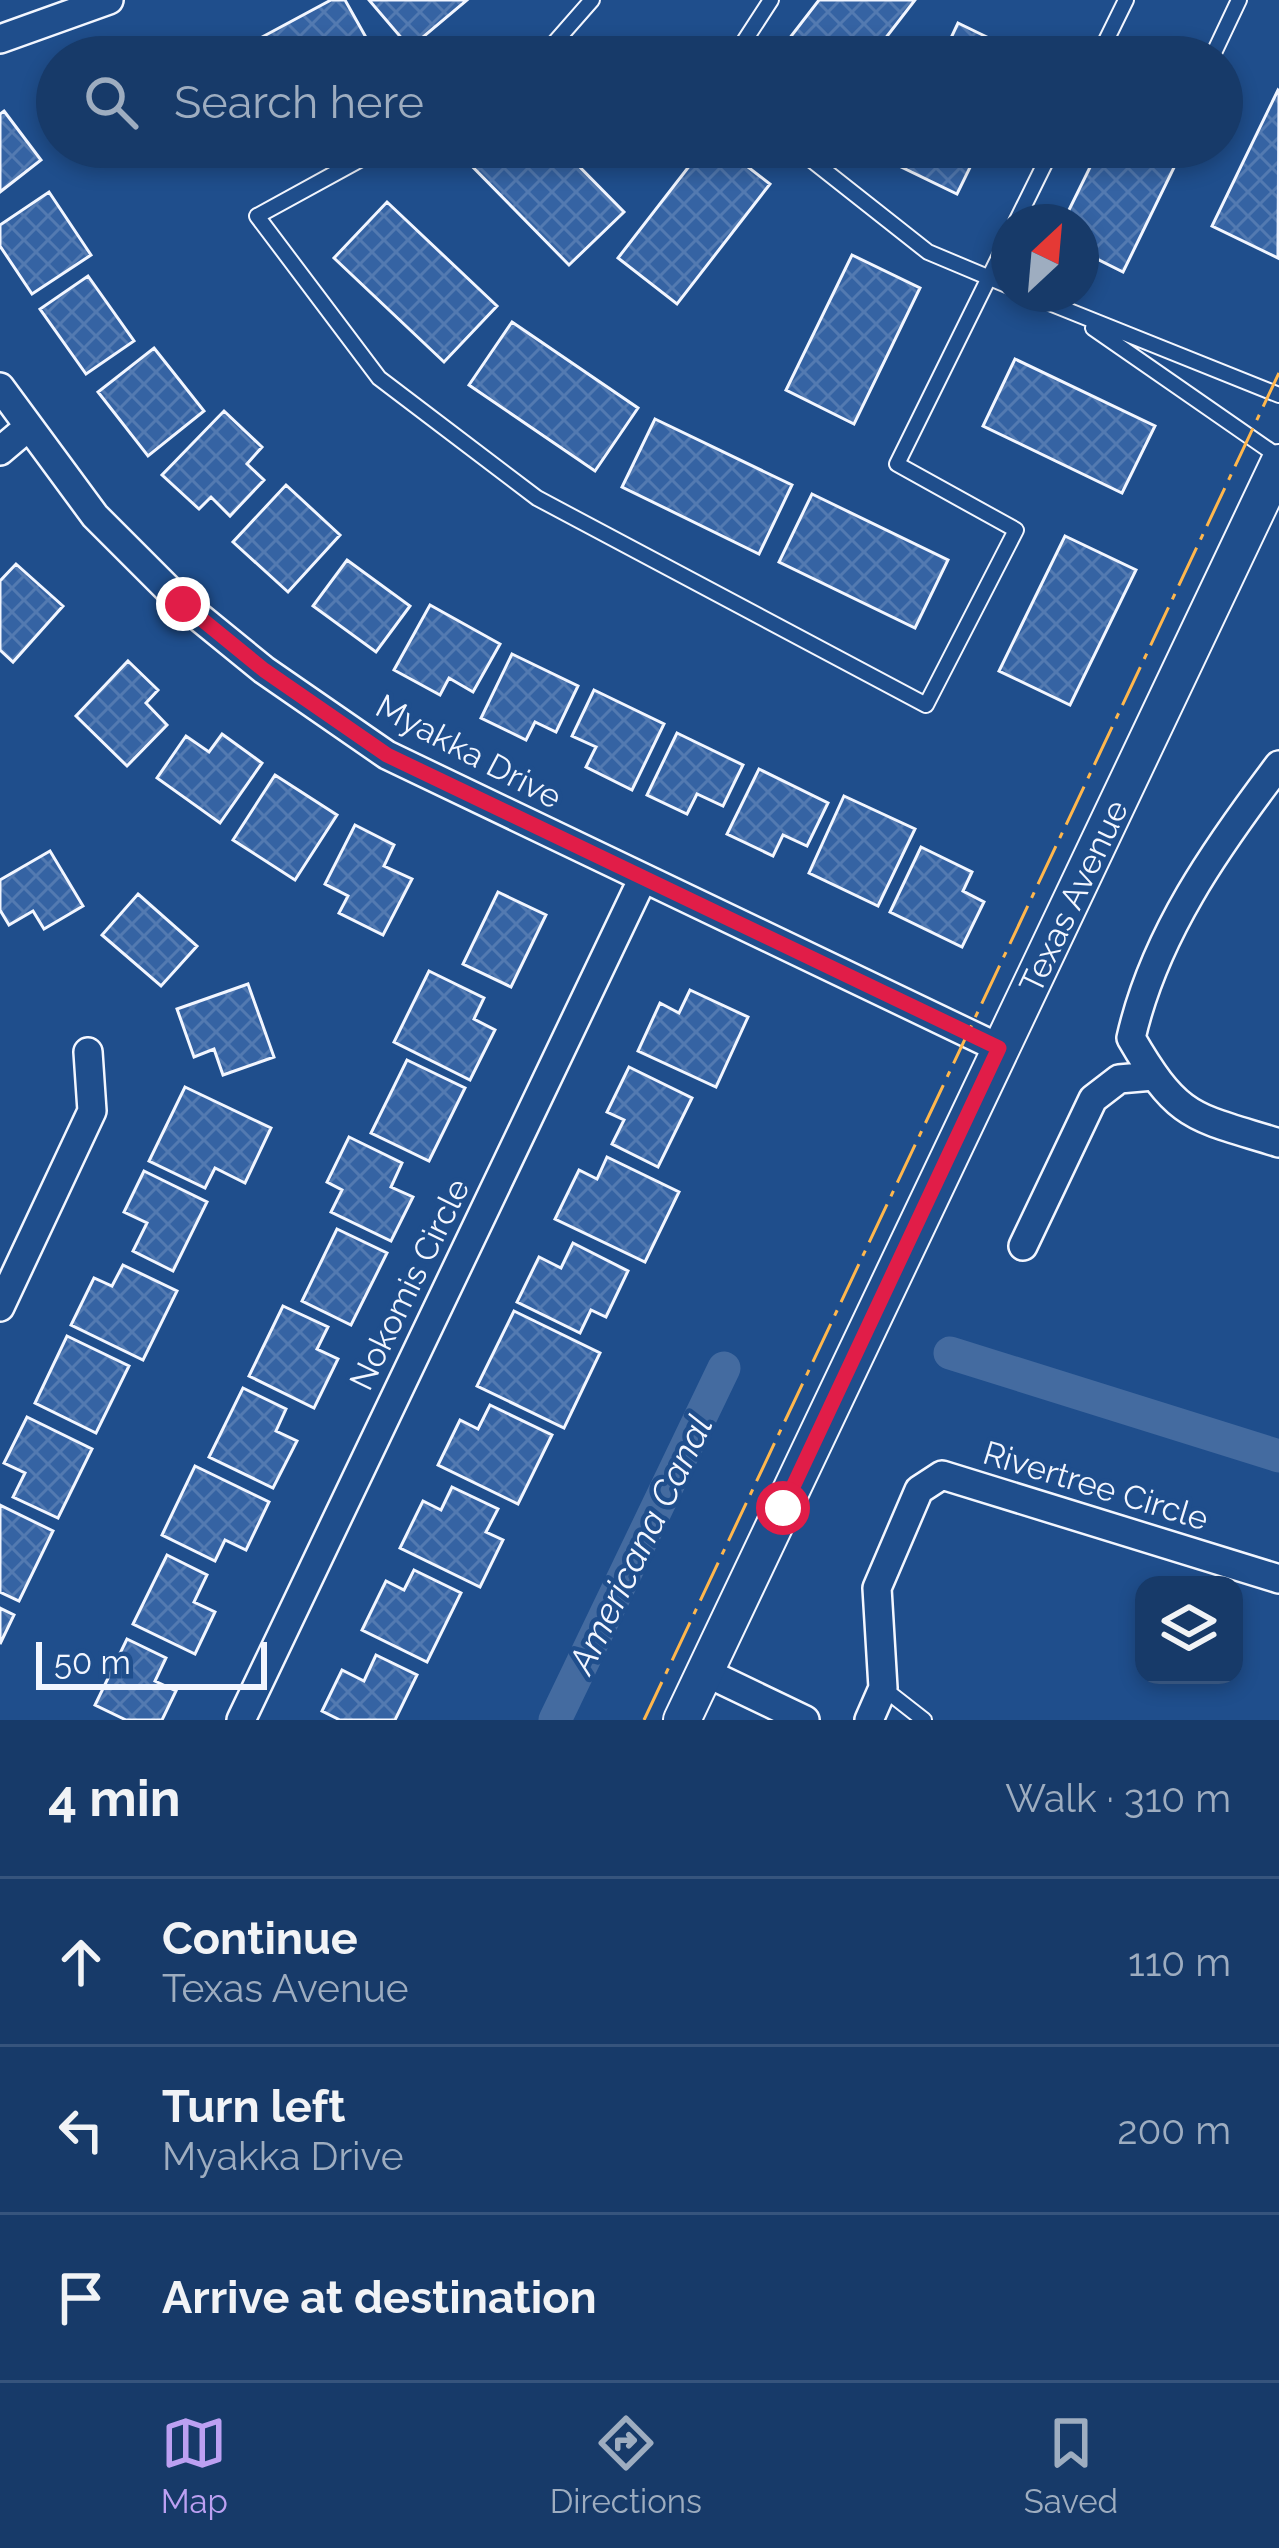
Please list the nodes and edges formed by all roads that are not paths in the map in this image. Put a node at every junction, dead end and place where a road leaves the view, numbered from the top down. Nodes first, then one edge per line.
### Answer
1 (109, 0) edge
2 (592, 0) edge
3 (771, 0) edge
4 (1126, 0) edge
5 (1239, 0) edge
6 (560, 36) edge
7 (748, 36) edge
8 (1108, 36) edge
9 (1222, 36) edge
10 (0, 39) edge
11 (344, 168) edge
12 (822, 168) edge
13 (1043, 168) edge
14 (1025, 204) edge
15 (991, 274) edge
16 (989, 278) junction
17 (1069, 312) edge
18 (1074, 314) junction
19 (0, 387) edge
20 (1279, 395) edge
21 (26, 429) junction
22 (0, 451) edge
23 (1279, 460) edge
24 (1279, 765) edge
25 (643, 878) junction
26 (999, 1048) junction
27 (88, 1052) dead end
28 (1153, 1076) junction
29 (1279, 1143) edge
30 (1023, 1246) dead end
31 (0, 1307) edge
32 (1279, 1579) edge
33 (705, 1672) junction
34 (883, 1688) junction
35 (241, 1720) edge
36 (682, 1720) edge
37 (806, 1720) edge
38 (869, 1720) edge
39 (924, 1720) edge

1 - 10 street
2 - 6 lane
3 - 7 lane
4 - 8 lane
5 - 9 lane
11 - 16 lane
12 - 16 lane
13 - 14 lane
15 - 16 lane
17 - 18 lane
18 - 20 lane
18 - 23 lane
19 - 21 street, Myakka Drive
21 - 22 street
21 - 25 street, Myakka Drive
23 - 26 street, Texas Avenue
24 - 28 street
25 - 26 street, Myakka Drive
25 - 35 street, Nokomis Circle
26 - 33 street, Texas Avenue
27 - 31 street
28 - 29 street
28 - 30 street
32 - 34 street, Rivertree Circle
33 - 36 street, Texas Avenue
33 - 37 street
34 - 38 street, Rivertree Circle
34 - 39 lane

